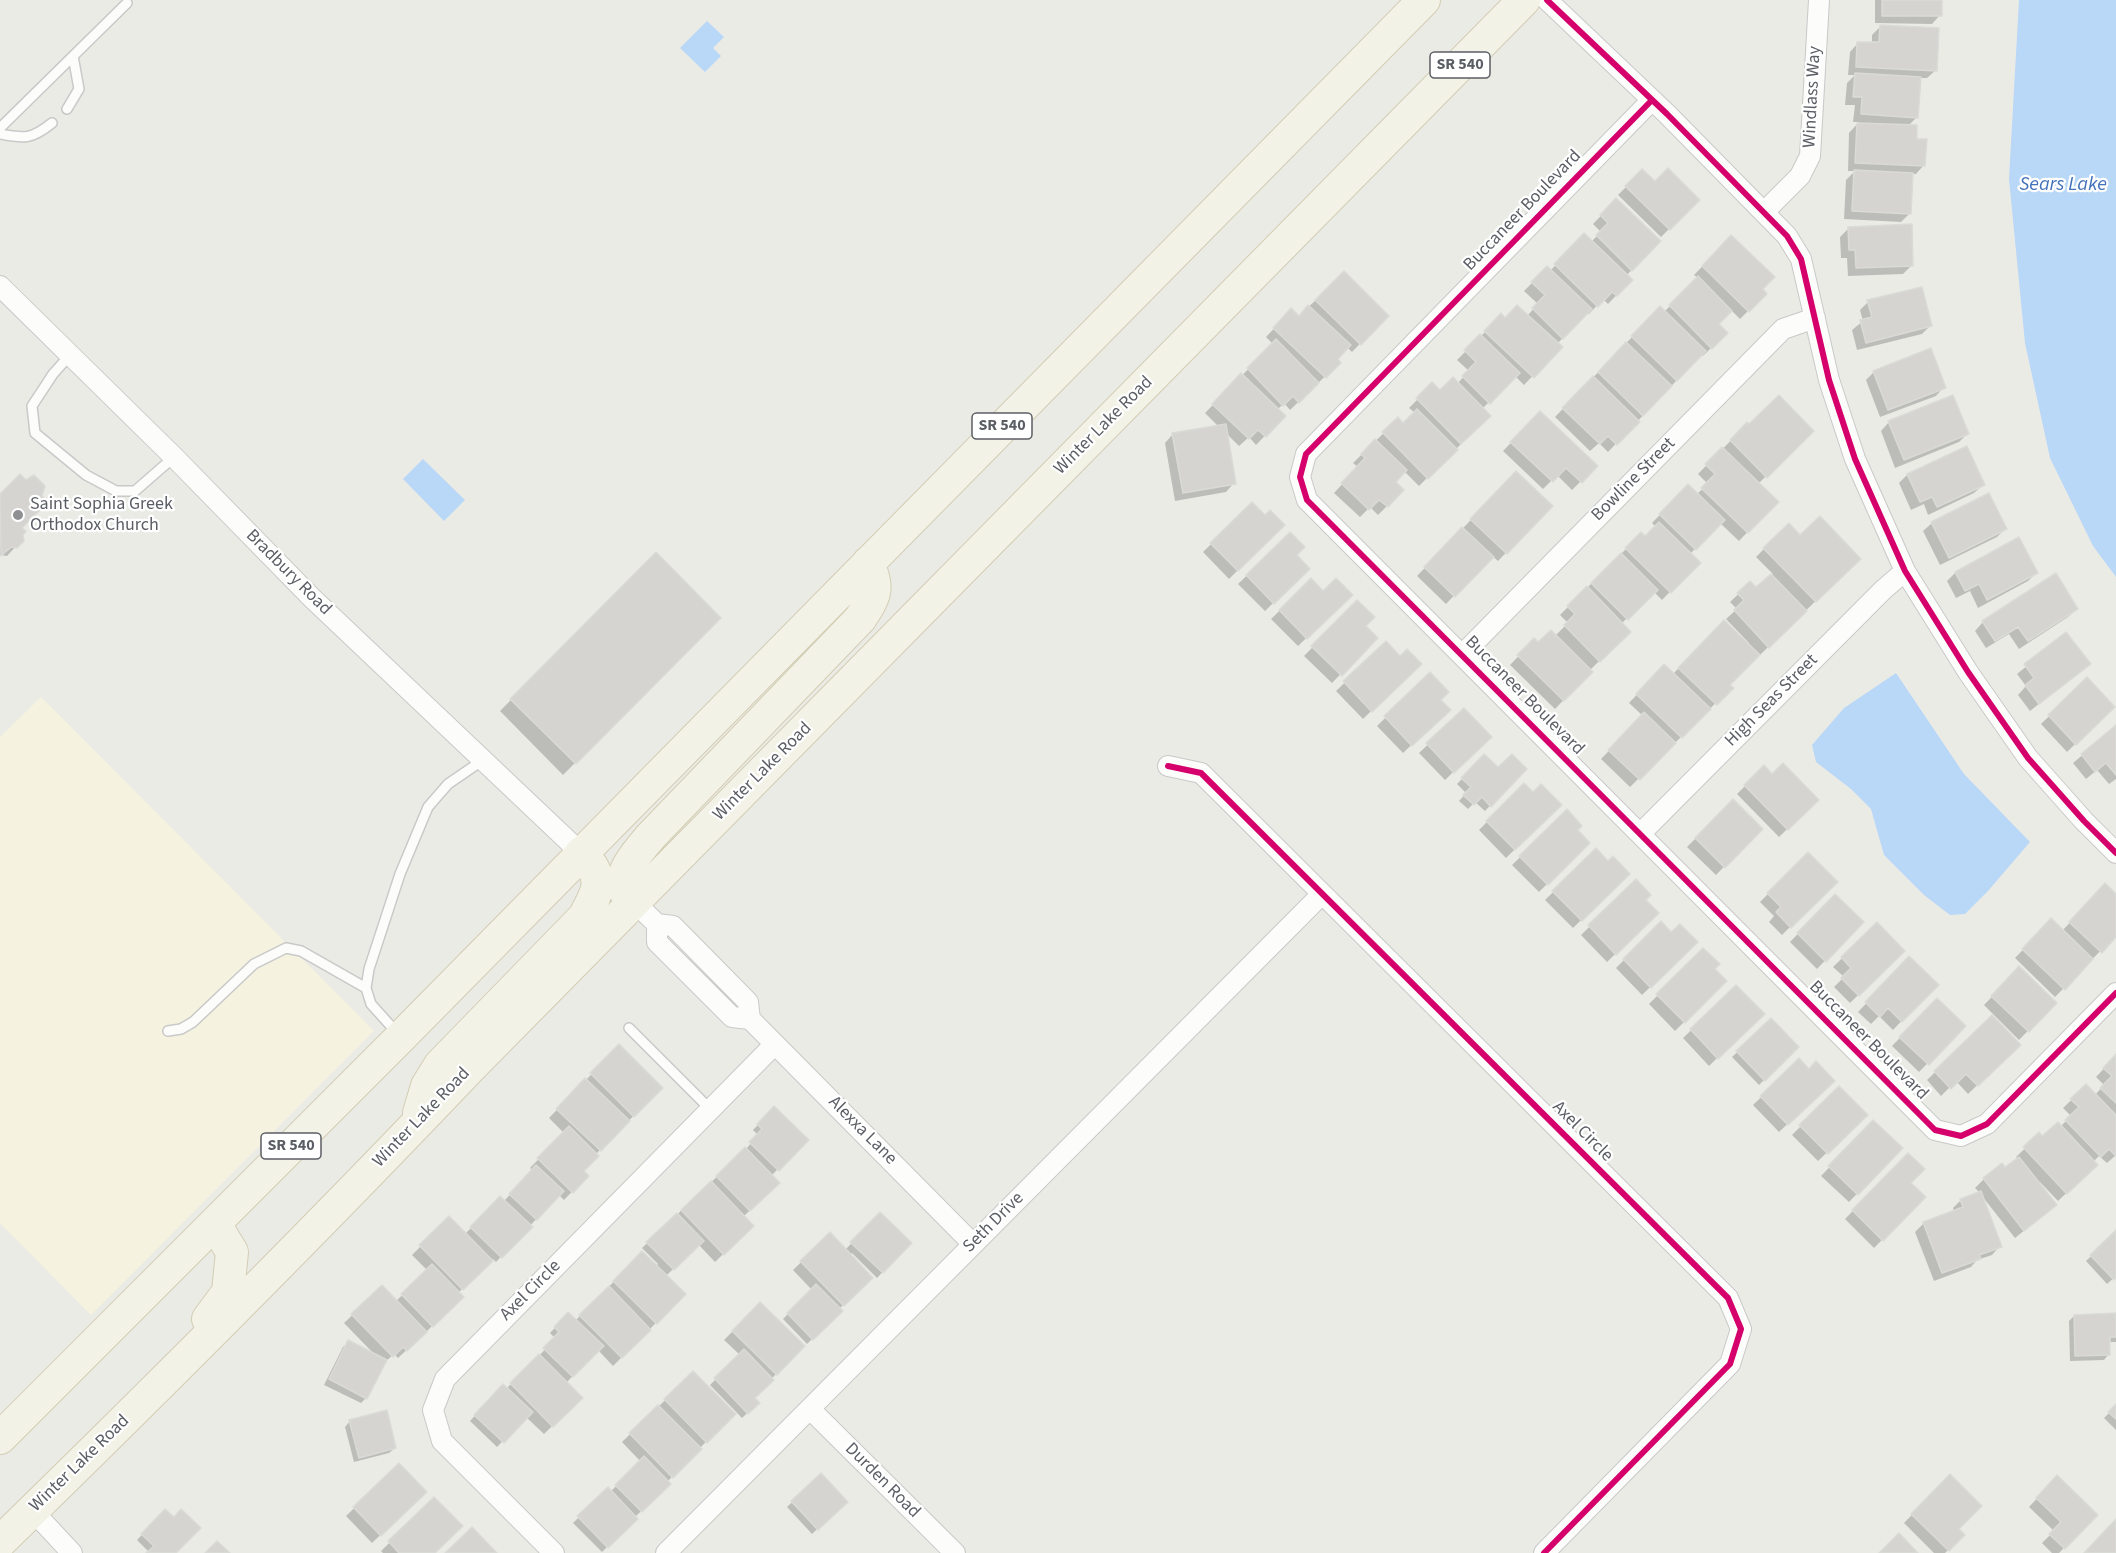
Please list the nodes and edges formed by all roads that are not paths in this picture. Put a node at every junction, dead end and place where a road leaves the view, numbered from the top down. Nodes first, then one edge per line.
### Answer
1 (1424, 0) edge
2 (1524, 0) edge
3 (1547, 0) edge
4 (1819, 0) edge
5 (127, 3) dead end
6 (73, 56) junction
7 (1652, 100) junction
8 (66, 109) dead end
9 (52, 123) dead end
10 (0, 128) edge
11 (0, 134) edge
12 (1764, 212) junction
13 (0, 286) edge
14 (1815, 318) junction
15 (70, 355) junction
16 (174, 457) junction
17 (868, 563) junction
18 (1905, 571) junction
19 (1462, 655) junction
20 (483, 760) junction
21 (1168, 766) dead end
22 (1640, 834) junction
23 (581, 853) junction
24 (2116, 853) edge
25 (1322, 894) junction
26 (634, 902) junction
27 (366, 988) junction
28 (2116, 993) edge
29 (629, 1028) dead end
30 (168, 1031) dead end
31 (401, 1037) junction
32 (775, 1044) junction
33 (711, 1110) junction
34 (416, 1126) junction
35 (215, 1224) junction
36 (973, 1244) junction
37 (810, 1408) junction
38 (0, 1438) edge
39 (97, 1447) junction
40 (32, 1510) junction
41 (0, 1542) edge
42 (72, 1553) edge
43 (554, 1553) edge
44 (666, 1553) edge
45 (955, 1553) edge
46 (1544, 1553) edge

1 - 17 main road, SR 540
2 - 26 main road, Winter Lake Road / SR 540
3 - 7 street
4 - 12 street, Windlass Way
5 - 6 lane
6 - 8 lane
6 - 10 lane
7 - 12 street
7 - 19 street, Buccaneer Boulevard
9 - 11 lane
12 - 14 street
13 - 15 street, Bradbury Road
14 - 18 street
14 - 19 street, Bowline Street
15 - 16 street, Bradbury Road
15 - 16 lane
16 - 20 street, Bradbury Road
17 - 23 main road, SR 540
17 - 26 main road
18 - 22 street, High Seas Street
18 - 24 street
19 - 22 street, Buccaneer Boulevard
20 - 23 street, Bradbury Road
20 - 27 lane
21 - 25 street, Axel Circle
22 - 28 street, Buccaneer Boulevard
23 - 31 main road, SR 540
23 - 34 main road
25 - 36 street, Seth Drive
25 - 46 street, Axel Circle
26 - 32 street, Alexxa Lane
26 - 34 main road, Winter Lake Road / SR 540
27 - 30 lane
27 - 31 lane
29 - 33 lane
31 - 35 main road, SR 540
32 - 33 street, Axel Circle
32 - 36 street, Alexxa Lane
33 - 43 street, Axel Circle
34 - 39 main road, Winter Lake Road / SR 540
35 - 38 main road, SR 540
35 - 39 main road
36 - 37 street, Seth Drive
37 - 44 street, Seth Drive
37 - 45 street, Durden Road
39 - 40 main road, Winter Lake Road / SR 540
40 - 41 main road, Winter Lake Road / SR 540
40 - 42 street

